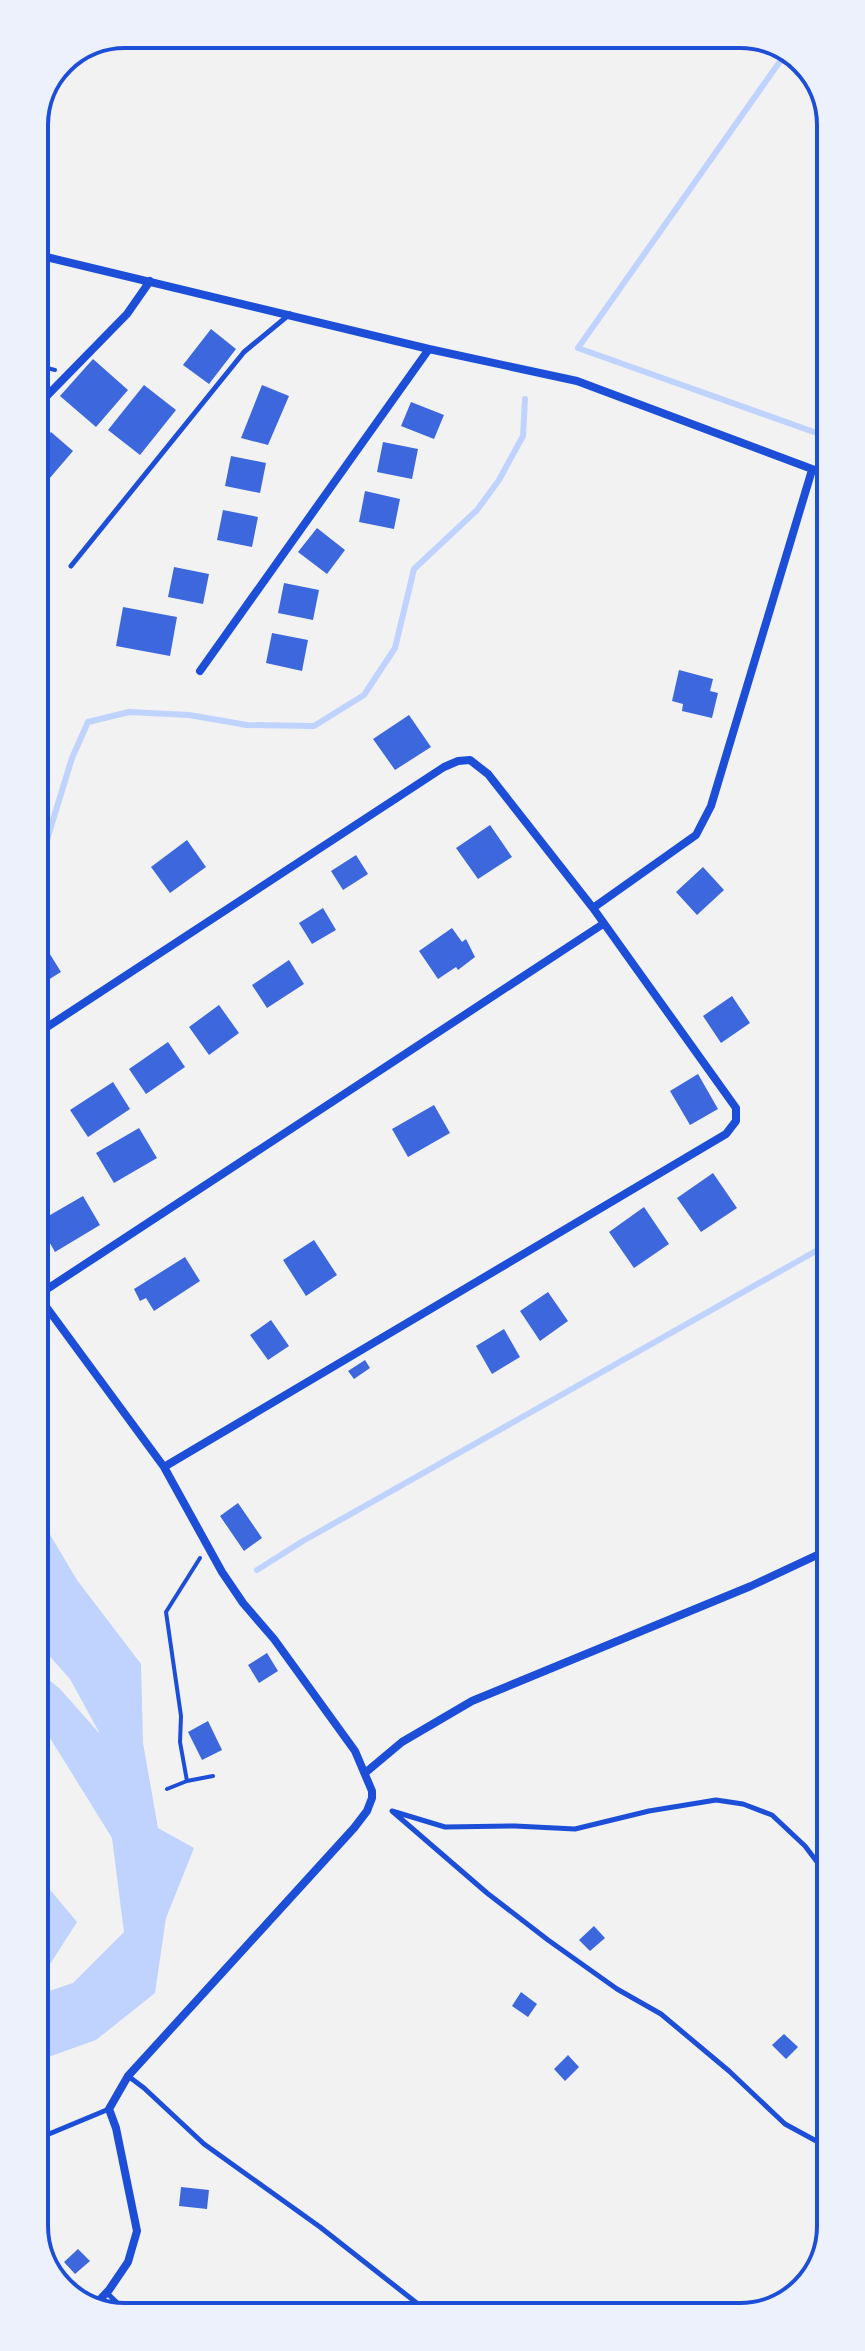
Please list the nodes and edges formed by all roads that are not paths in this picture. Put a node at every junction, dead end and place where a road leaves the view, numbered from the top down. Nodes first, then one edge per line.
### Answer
1 (48, 257) edge
2 (150, 281) junction
3 (290, 314) junction
4 (429, 349) junction
5 (48, 395) edge
6 (812, 470) junction
7 (817, 472) edge
8 (71, 566) dead end
9 (200, 671) dead end
10 (593, 908) junction
11 (603, 924) junction
12 (48, 1026) edge
13 (48, 1287) edge
14 (48, 1309) edge
15 (164, 1467) junction
16 (817, 1555) edge
17 (365, 1773) junction
18 (817, 1862) edge
19 (128, 2076) junction
20 (109, 2109) junction
21 (48, 2134) edge
22 (817, 2141) edge
23 (106, 2292) junction
24 (100, 2299) edge
25 (117, 2302) edge
26 (417, 2303) edge

1 - 2 street
2 - 3 street
2 - 5 street
3 - 4 street
3 - 8 lane
4 - 6 street
4 - 9 street
6 - 7 street
6 - 10 street
10 - 11 street
10 - 12 street
11 - 13 street
11 - 15 street
14 - 15 street
15 - 17 street
16 - 17 street
17 - 19 street
18 - 22 lane
19 - 20 street
19 - 26 lane
20 - 21 lane
20 - 23 street
23 - 24 street
23 - 25 lane

